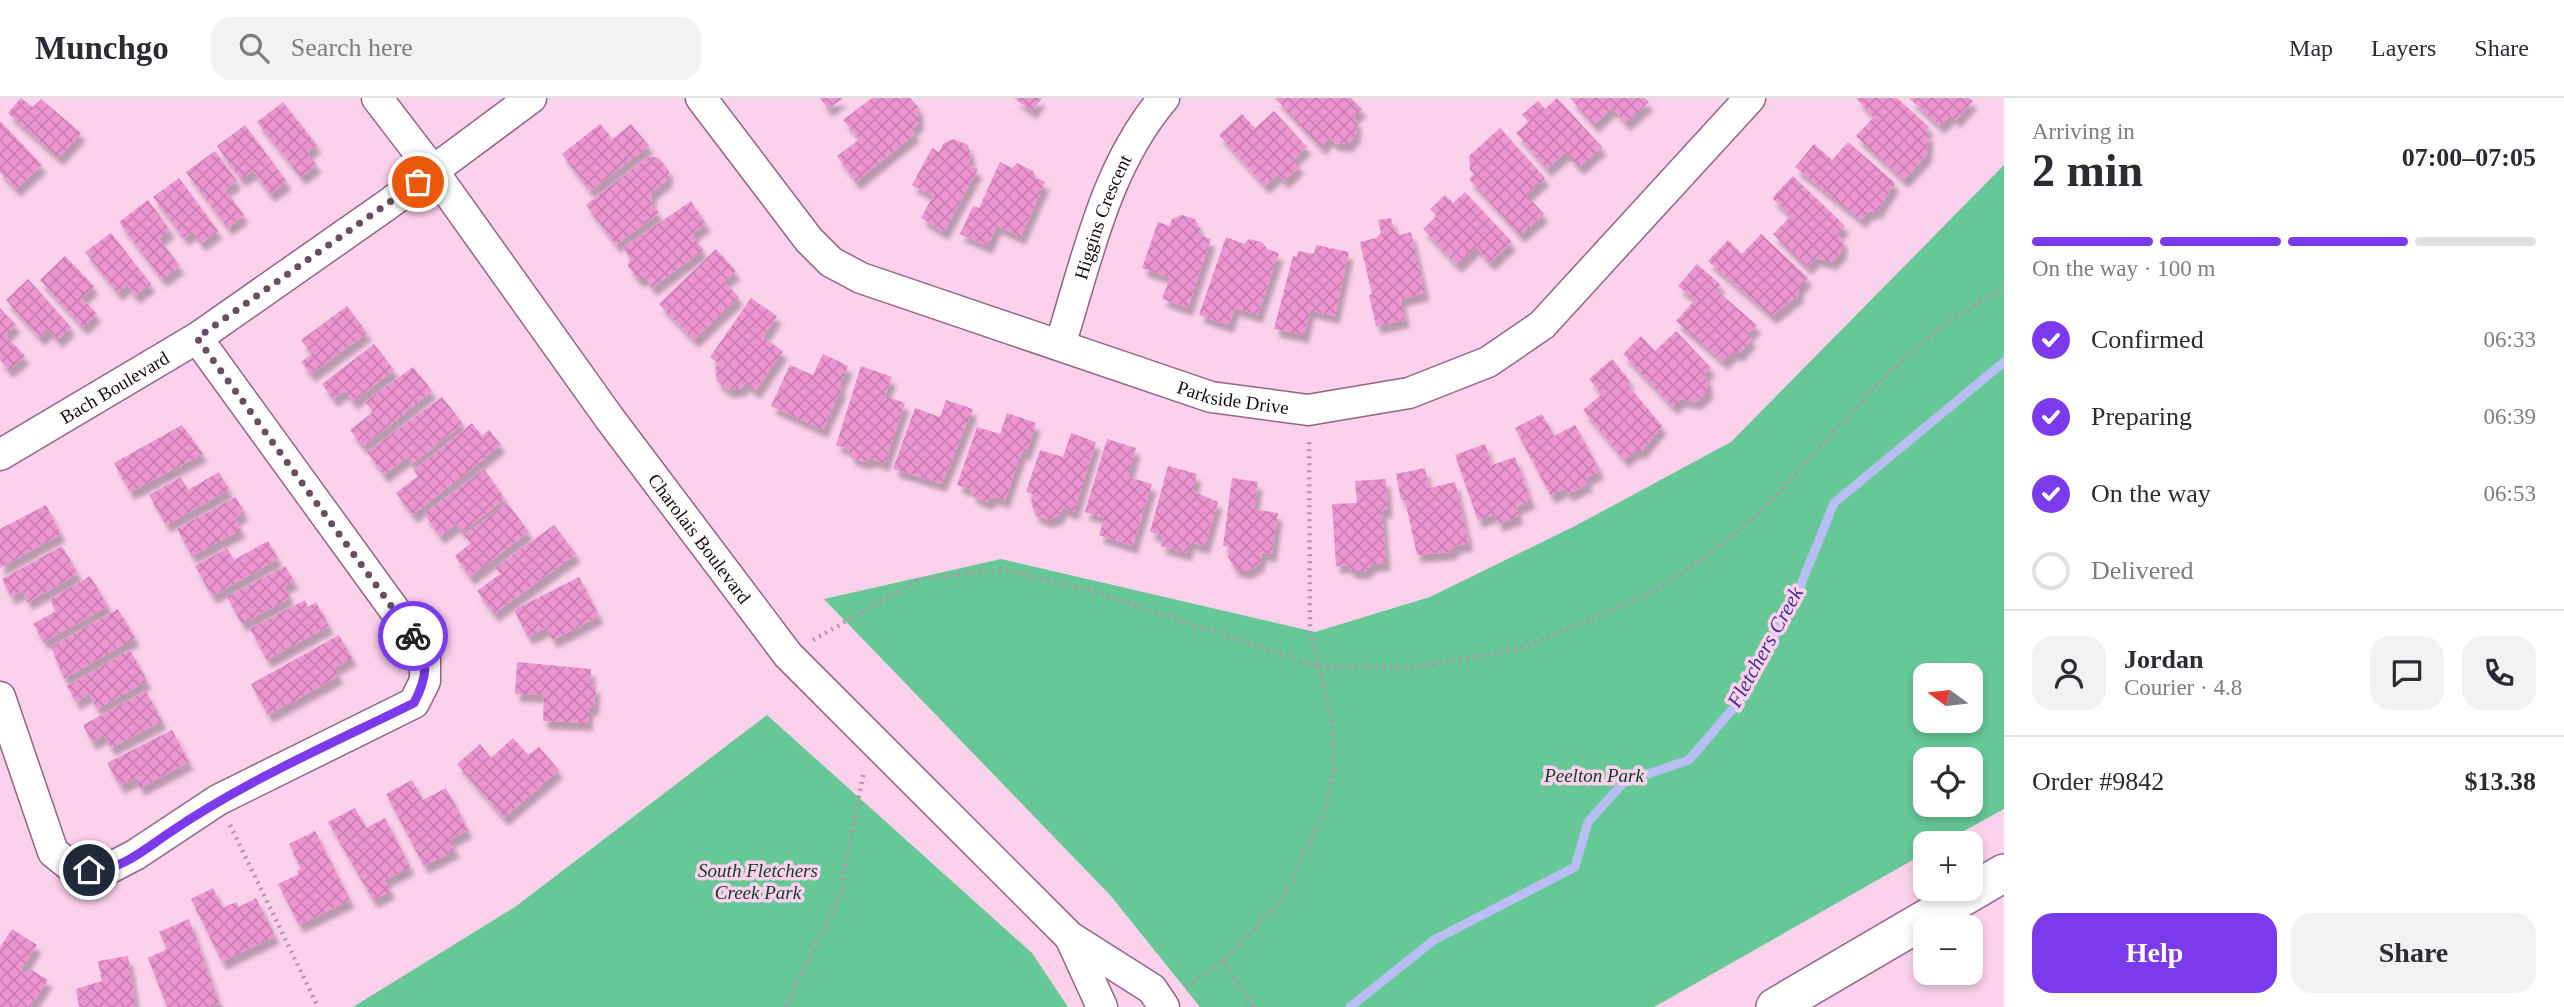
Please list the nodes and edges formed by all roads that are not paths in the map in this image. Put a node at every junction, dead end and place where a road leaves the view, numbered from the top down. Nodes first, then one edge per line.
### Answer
1 (377, 98) edge
2 (531, 98) edge
3 (701, 98) edge
4 (1164, 98) edge
5 (1750, 98) edge
6 (433, 171) junction
7 (197, 338) junction
8 (1060, 345) junction
9 (0, 455) edge
10 (0, 697) edge
11 (2004, 873) edge
12 (1070, 937) junction
13 (1166, 995) edge
14 (1102, 1007) edge
15 (1775, 1007) edge

1 - 6 street, Charolais Boulevard
2 - 6 street, Bach Boulevard
3 - 8 street, Parkside Drive
4 - 8 street, Higgins Crescent
5 - 8 street, Parkside Drive
6 - 7 street, Bach Boulevard
6 - 12 street, Charolais Boulevard
7 - 9 street, Bach Boulevard
7 - 10 street
11 - 15 main road
12 - 13 street, Charolais Boulevard
12 - 14 street, Charolais Boulevard

